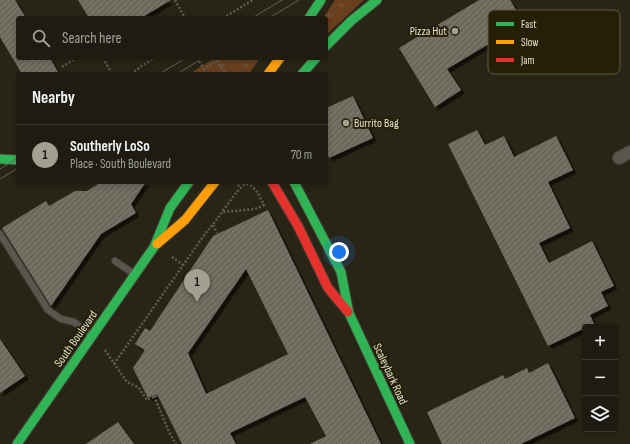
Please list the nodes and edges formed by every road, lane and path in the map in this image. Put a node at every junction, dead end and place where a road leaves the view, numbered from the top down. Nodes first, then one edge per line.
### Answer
1 (175, 0) edge
2 (253, 0) edge
3 (322, 0) edge
4 (377, 0) edge
5 (184, 16) edge
6 (226, 16) edge
7 (310, 16) edge
8 (328, 44) edge
9 (72, 60) edge
10 (104, 60) edge
11 (152, 60) edge
12 (198, 60) edge
13 (278, 60) edge
14 (314, 60) edge
15 (62, 66) dead end
16 (111, 72) edge
17 (134, 72) edge
18 (225, 72) edge
19 (270, 72) edge
20 (304, 72) edge
21 (630, 152) edge
22 (619, 158) dead end
23 (0, 159) edge
24 (16, 160) edge
25 (188, 184) edge
26 (213, 184) edge
27 (237, 184) edge
28 (245, 184) edge
29 (248, 184) edge
30 (273, 184) edge
31 (295, 184) edge
32 (241, 188) junction
33 (223, 212) junction
34 (213, 225) junction
35 (217, 233) dead end
36 (0, 234) edge
37 (164, 234) junction
38 (172, 257) dead end
39 (115, 261) dead end
40 (183, 265) junction
41 (135, 275) junction
42 (349, 313) junction
43 (92, 336) junction
44 (105, 350) dead end
45 (114, 364) junction
46 (158, 395) dead end
47 (154, 396) junction
48 (17, 444) edge
49 (176, 444) edge
50 (410, 444) edge

1 - 5 path
2 - 6 path
3 - 7 main road
4 - 8 main road
9 - 15 path
10 - 16 path
11 - 17 path
12 - 18 path
13 - 19 main road
14 - 20 main road
21 - 22 street
23 - 24 main road
25 - 37 main road, South Boulevard
26 - 37 main road, South Boulevard
27 - 32 path
28 - 32 path
29 - 33 path
30 - 42 main road, Scaleybark Road
31 - 42 main road, Scaleybark Road
32 - 33 path
33 - 34 path
34 - 35 path
34 - 40 path
36 - 43 lane
37 - 41 main road, South Boulevard
38 - 40 path
39 - 41 lane
40 - 45 path
41 - 43 main road, South Boulevard
42 - 50 main road, Scaleybark Road
43 - 48 main road, South Boulevard
44 - 45 path
45 - 47 path
46 - 47 path
47 - 49 path

